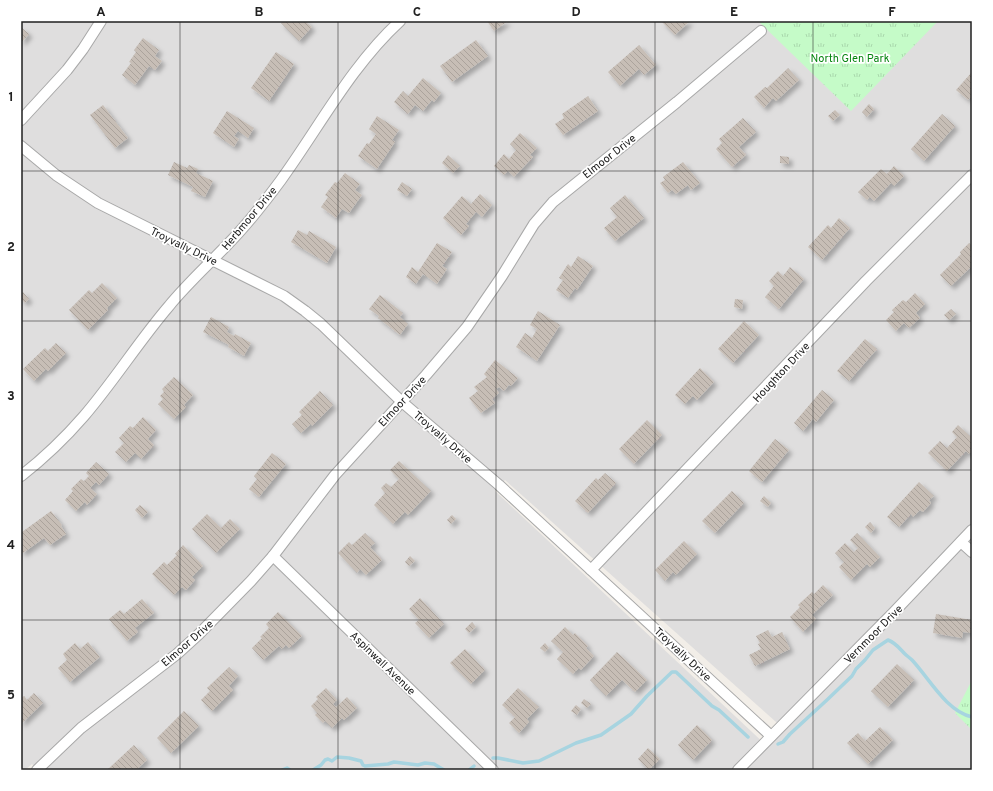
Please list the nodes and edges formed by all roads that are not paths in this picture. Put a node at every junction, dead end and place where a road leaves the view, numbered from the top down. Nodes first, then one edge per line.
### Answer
1 (101, 21) edge
2 (400, 21) edge
3 (761, 31) dead end
4 (21, 120) edge
5 (21, 146) edge
6 (972, 175) edge
7 (212, 260) junction
8 (402, 402) junction
9 (21, 476) edge
10 (972, 530) edge
11 (961, 542) junction
12 (972, 552) edge
13 (273, 556) junction
14 (591, 570) junction
15 (771, 736) junction
16 (37, 770) edge
17 (493, 770) edge
18 (738, 770) edge

1 - 4 street
2 - 7 street, Herbmoor Drive
3 - 8 street, Elmoor Drive
5 - 7 street, Troyvally Drive
6 - 14 street, Houghton Drive
7 - 8 street, Troyvally Drive
7 - 9 street, Herbmoor Drive
8 - 13 street, Elmoor Drive
8 - 14 street, Troyvally Drive
10 - 11 street, Vernmoor Drive
11 - 12 street
11 - 15 street, Vernmoor Drive
13 - 16 street, Elmoor Drive
13 - 17 street, Aspinwall Avenue
14 - 15 street, Troyvally Drive
15 - 18 street, Vernmoor Drive

